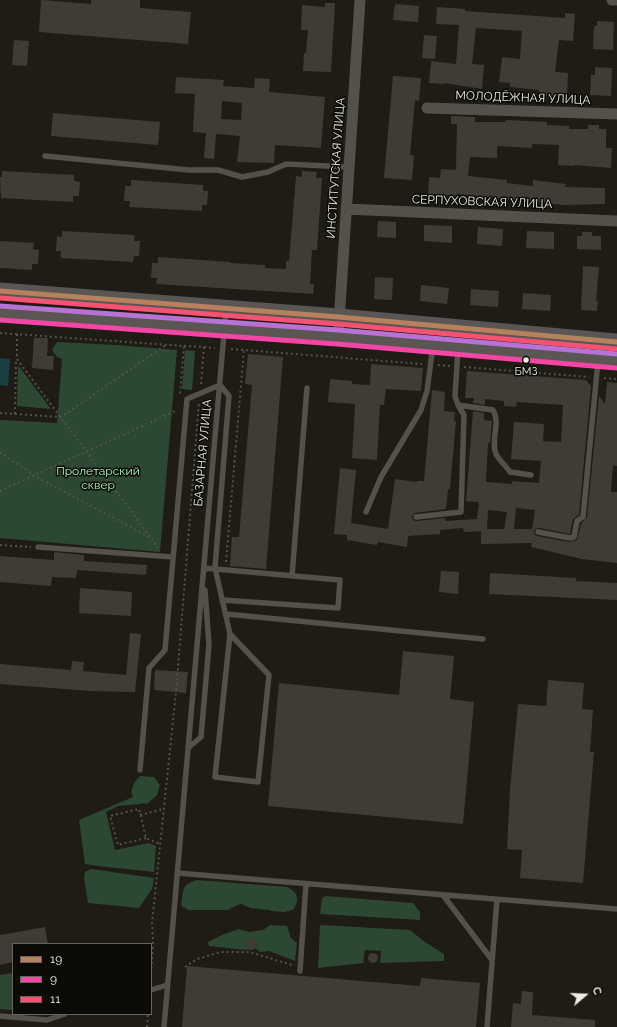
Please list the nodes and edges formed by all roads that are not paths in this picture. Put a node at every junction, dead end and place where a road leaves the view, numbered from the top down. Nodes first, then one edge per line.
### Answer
1 (360, 0) edge
2 (612, 0) edge
3 (617, 0) edge
4 (428, 108) dead end
5 (617, 114) edge
6 (45, 156) dead end
7 (349, 167) junction
8 (346, 209) junction
9 (617, 221) edge
10 (0, 291) edge
11 (226, 308) junction
12 (0, 313) edge
13 (339, 317) junction
14 (225, 330) junction
15 (338, 337) junction
16 (617, 342) edge
17 (433, 345) junction
18 (458, 347) junction
19 (598, 360) junction
20 (617, 361) edge
21 (220, 384) junction
22 (307, 388) dead end
23 (458, 406) junction
24 (531, 475) dead end
25 (366, 512) dead end
26 (416, 517) dead end
27 (538, 532) dead end
28 (38, 547) road end
29 (173, 557) junction
30 (204, 568) junction
31 (215, 569) junction
32 (292, 576) junction
33 (222, 600) junction
34 (226, 614) junction
35 (230, 634) junction
36 (484, 639) dead end
37 (188, 748) junction
38 (140, 770) dead end
39 (177, 873) junction
40 (306, 884) junction
41 (443, 895) junction
42 (497, 899) junction
43 (617, 909) edge
44 (492, 960) junction
45 (298, 969) road end
46 (168, 985) junction
47 (152, 990) edge
48 (61, 1015) edge
49 (0, 1016) edge
50 (164, 1027) edge
51 (487, 1027) edge

1 - 7 street, ИНСТИТУТСКАЯ УЛИЦА
2 - 3 street
4 - 5 street, МОЛОДЁЖНАЯ УЛИЦА
6 - 7 lane
7 - 8 street, ИНСТИТУТСКАЯ УЛИЦА
8 - 9 street, СЕРПУХОВСКАЯ УЛИЦА
8 - 13 street, ИНСТИТУТСКАЯ УЛИЦА
10 - 11 main road
11 - 13 main road
11 - 14 lane, БАЗАРНАЯ УЛИЦА
12 - 14 main road
13 - 15 street, ИНСТИТУТСКАЯ УЛИЦА
13 - 16 main road
14 - 15 main road
14 - 21 lane, БАЗАРНАЯ УЛИЦА
15 - 17 main road
17 - 18 main road
17 - 25 lane
18 - 19 main road
18 - 23 lane
19 - 20 main road
19 - 27 lane
21 - 29 lane
21 - 30 lane, БАЗАРНАЯ УЛИЦА
21 - 31 lane
22 - 32 lane
23 - 24 lane
23 - 26 lane
28 - 29 lane
29 - 38 lane
30 - 31 lane
30 - 37 lane, БАЗАРНАЯ УЛИЦА
30 - 37 lane
31 - 32 lane
31 - 33 lane
32 - 33 lane
33 - 34 lane
34 - 35 lane
34 - 36 lane
35 - 35 lane
37 - 39 lane, БАЗАРНАЯ УЛИЦА
39 - 40 lane
39 - 46 lane, БАЗАРНАЯ УЛИЦА
40 - 41 lane
40 - 45 lane
41 - 42 lane
41 - 44 lane
42 - 43 lane
42 - 44 lane
44 - 51 lane
46 - 47 lane
46 - 50 lane, БАЗАРНАЯ УЛИЦА
48 - 49 lane

